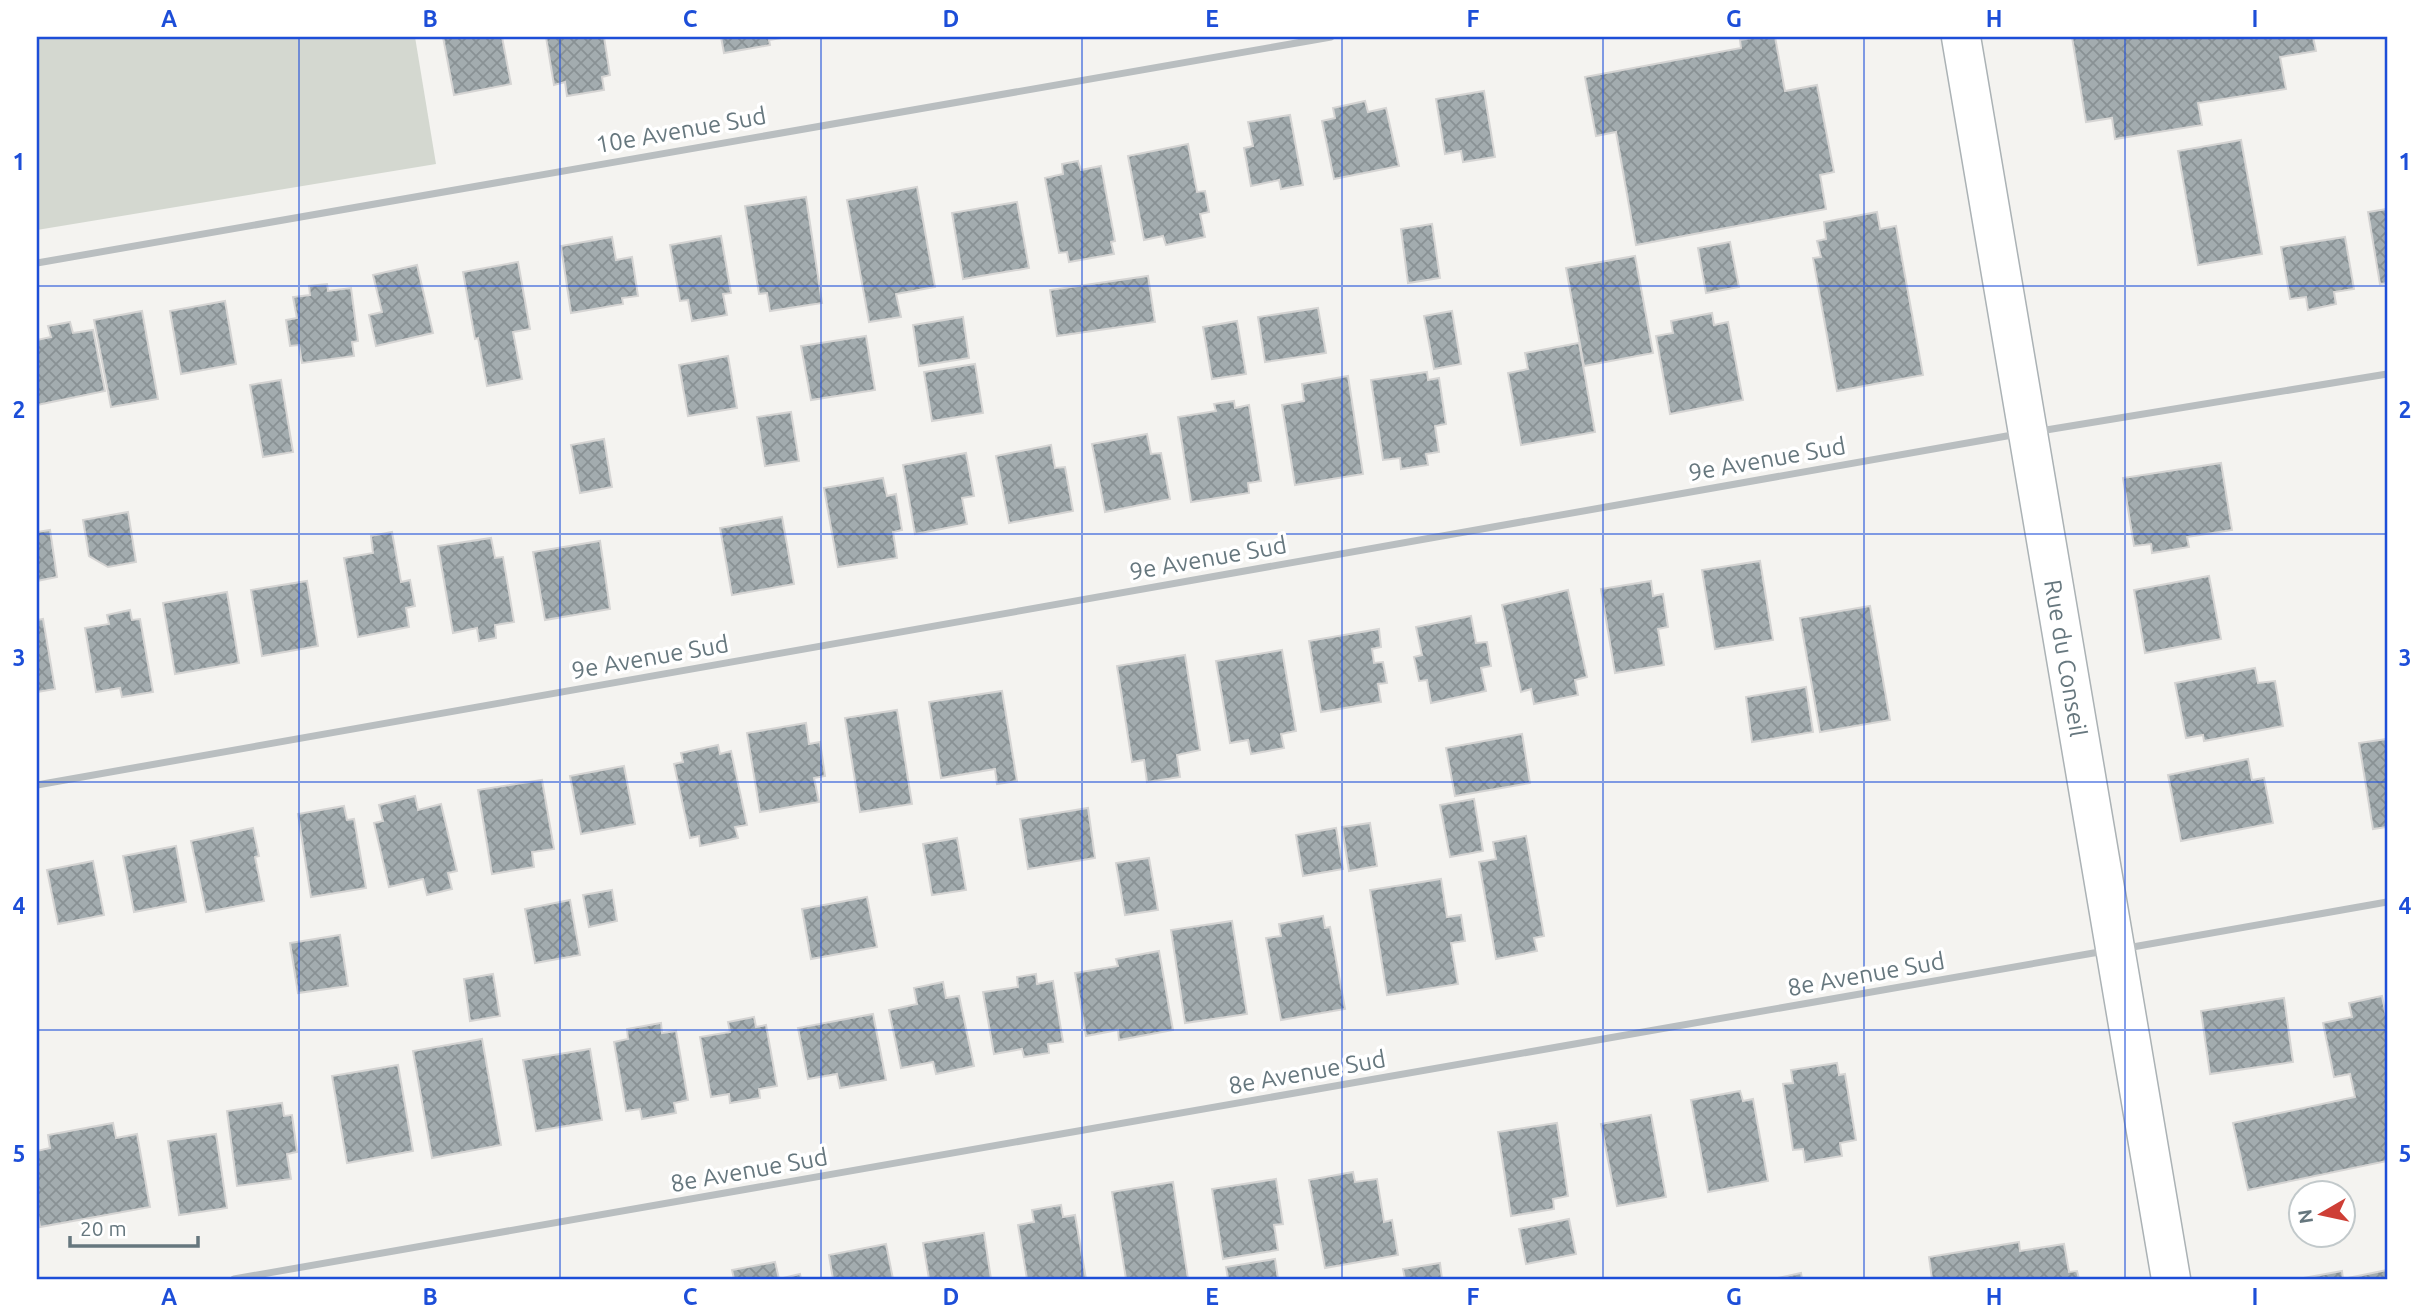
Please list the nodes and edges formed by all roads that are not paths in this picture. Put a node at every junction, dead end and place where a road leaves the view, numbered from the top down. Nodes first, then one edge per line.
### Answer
1 (1331, 37) edge
2 (1961, 37) edge
3 (37, 263) edge
4 (2387, 374) edge
5 (2028, 433) junction
6 (37, 785) edge
7 (2387, 902) edge
8 (2116, 950) junction
9 (234, 1279) edge
10 (2171, 1279) edge

1 - 3 street, 10e Avenue Sud
2 - 5 street, Rue du Conseil
4 - 5 street, 9e Avenue Sud
5 - 6 street, 9e Avenue Sud
5 - 8 street, Rue du Conseil
7 - 8 street, 8e Avenue Sud
8 - 9 street, 8e Avenue Sud
8 - 10 street, Rue du Conseil

